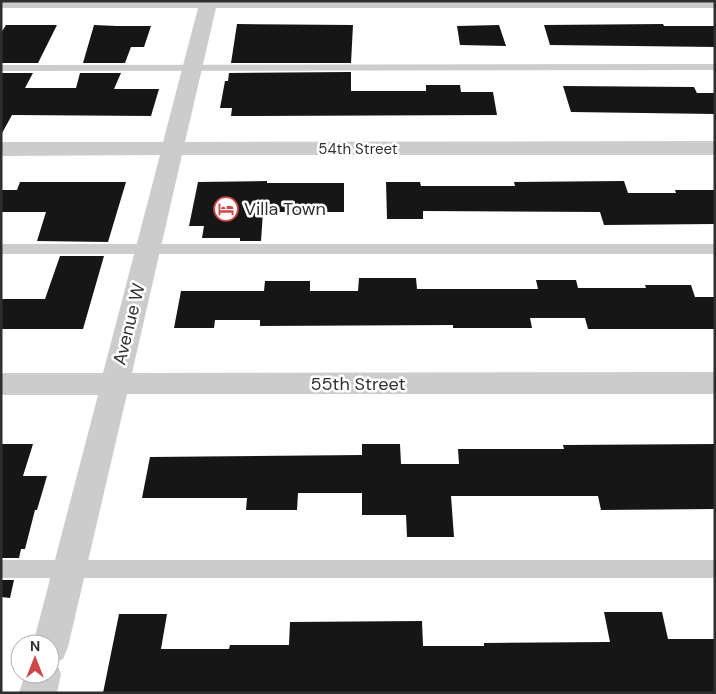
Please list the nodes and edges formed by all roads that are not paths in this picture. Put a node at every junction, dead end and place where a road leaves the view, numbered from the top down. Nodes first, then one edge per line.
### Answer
1 (208, 2) edge
2 (1, 3) edge
3 (715, 3) edge
4 (715, 67) edge
5 (1, 68) edge
6 (192, 68) junction
7 (715, 148) edge
8 (1, 149) edge
9 (172, 149) junction
10 (1, 249) edge
11 (148, 249) junction
12 (715, 249) edge
13 (715, 383) edge
14 (1, 384) edge
15 (115, 384) junction
16 (1, 569) edge
17 (715, 569) edge
18 (69, 570) junction
19 (53, 634) edge

1 - 2 street
1 - 3 street
1 - 6 street, Avenue W
4 - 6 lane
5 - 6 lane
6 - 9 street, Avenue W
7 - 9 street, 54th Street
8 - 9 street, 54th Street
9 - 11 street, Avenue W
10 - 11 lane
11 - 12 lane
11 - 15 street, Avenue W
13 - 15 street, 55th Street
14 - 15 street, 55th Street
15 - 18 street, Avenue W
16 - 18 lane
17 - 18 lane
18 - 19 street, Avenue W

